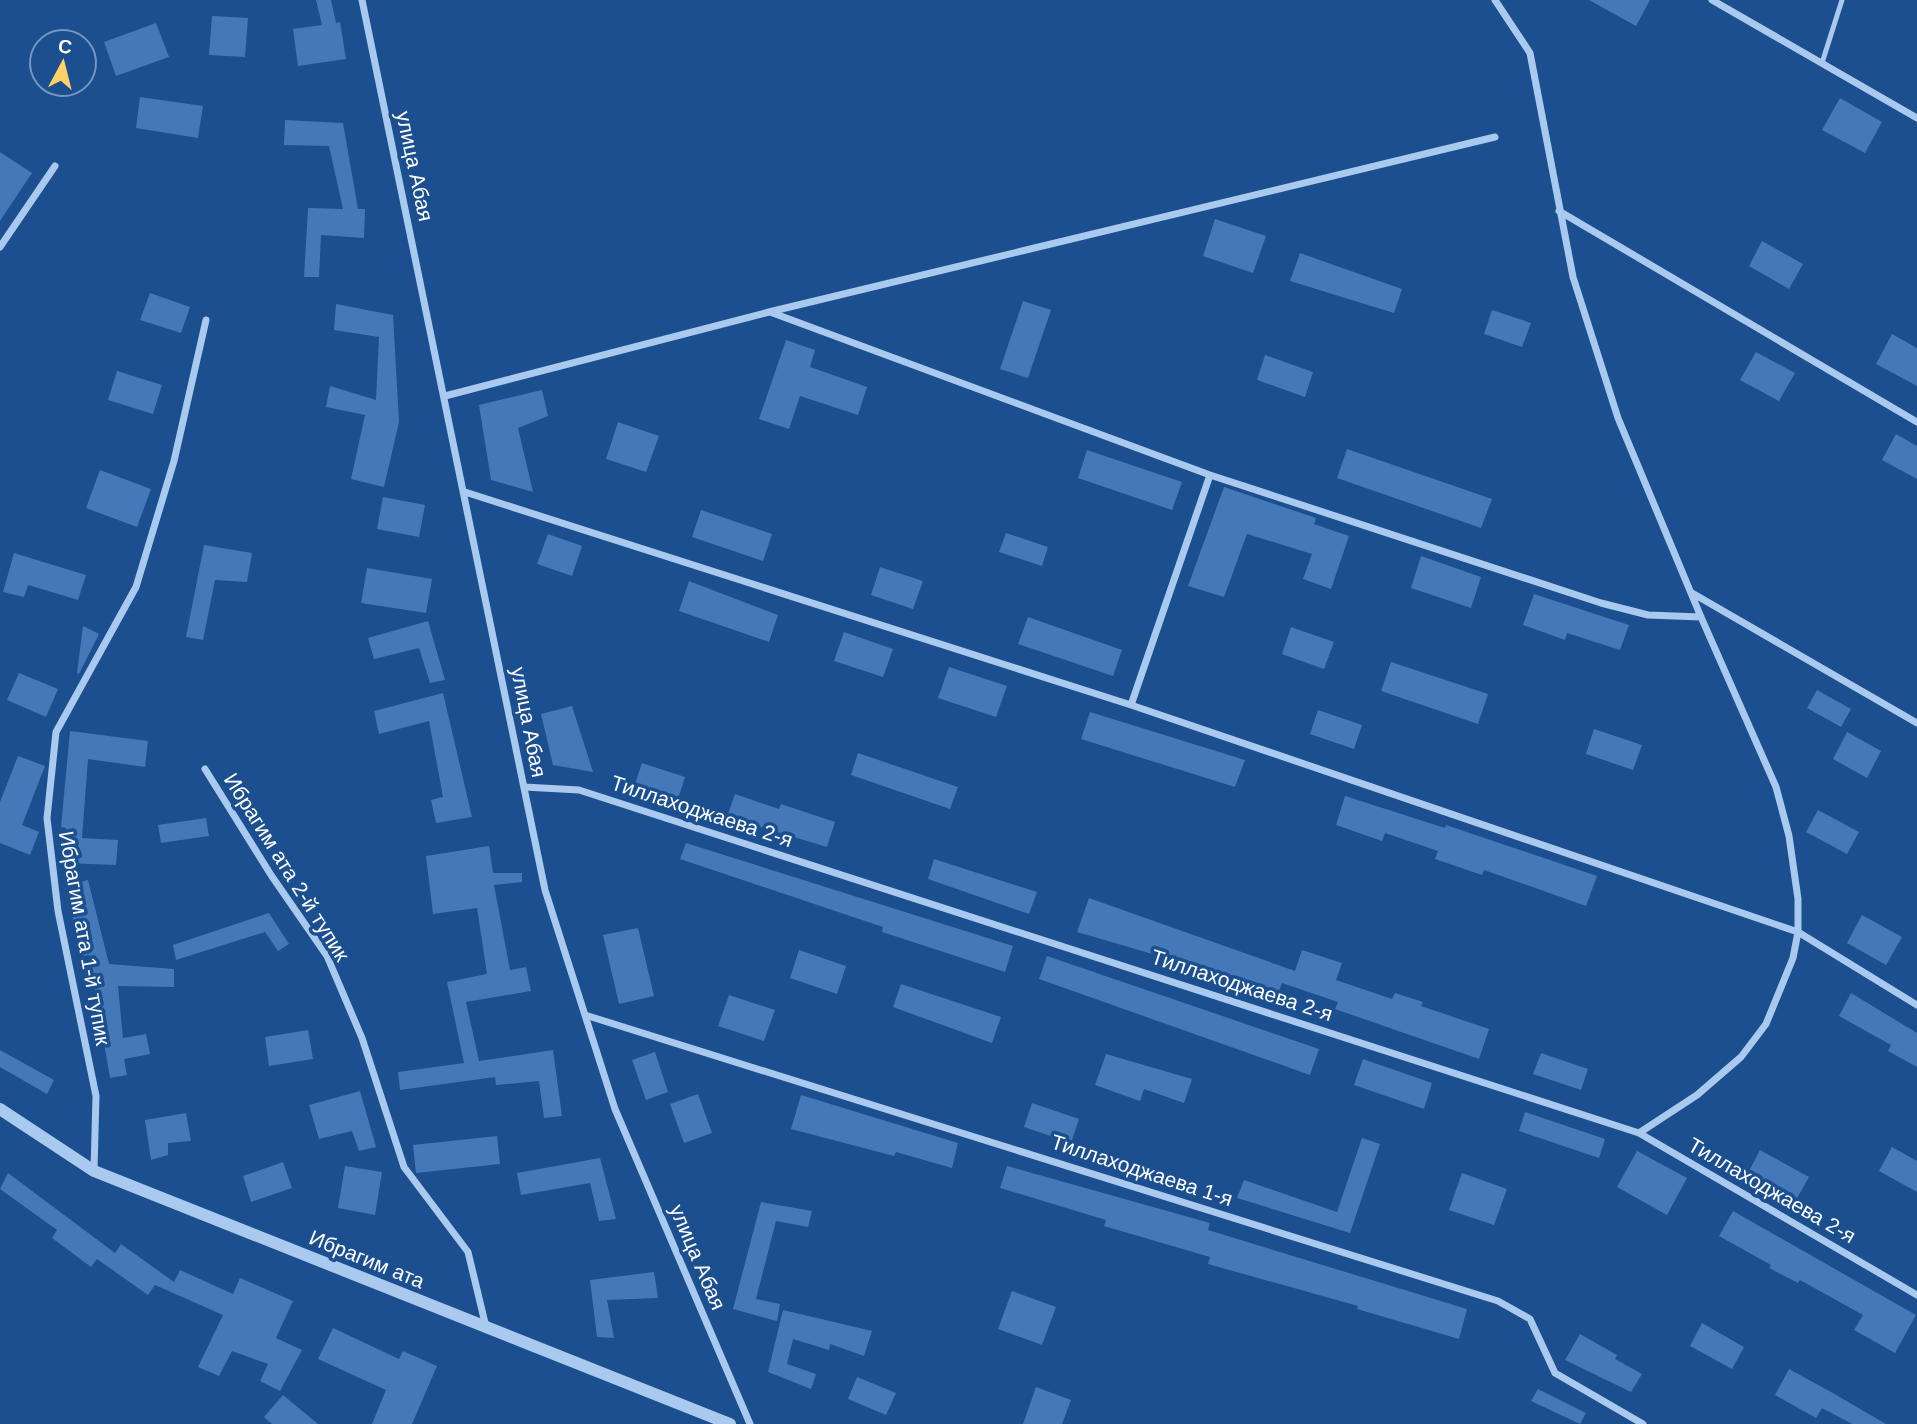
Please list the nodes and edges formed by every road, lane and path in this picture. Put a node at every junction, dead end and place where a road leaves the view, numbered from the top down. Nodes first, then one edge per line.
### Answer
1 (362, 0) edge
2 (1495, 0) edge
3 (1712, 0) edge
4 (1842, 0) edge
5 (1822, 62) junction
6 (1917, 118) edge
7 (1495, 137) dead end
8 (55, 166) dead end
9 (1559, 212) junction
10 (0, 247) edge
11 (769, 312) junction
12 (206, 320) dead end
13 (445, 396) junction
14 (1917, 422) edge
15 (1210, 475) junction
16 (464, 492) junction
17 (1691, 592) junction
18 (1701, 617) junction
19 (1131, 705) junction
20 (1917, 723) edge
21 (205, 769) dead end
22 (524, 787) junction
23 (1798, 932) junction
24 (1917, 1005) edge
25 (585, 1015) junction
26 (0, 1110) edge
27 (1639, 1133) junction
28 (94, 1171) junction
29 (1917, 1295) edge
30 (486, 1327) junction
31 (730, 1424) edge
32 (750, 1424) edge
33 (1643, 1424) edge

1 - 13 street, улица Абая
2 - 9 street
3 - 5 street
4 - 5 lane
5 - 6 street
7 - 11 street
8 - 10 street
9 - 14 street
9 - 17 street
11 - 13 street
11 - 15 street
12 - 28 street, Ибрагим ата 1-й тупик
13 - 16 street, улица Абая
15 - 18 street
15 - 19 street
16 - 19 street
16 - 22 street, улица Абая
17 - 18 street
17 - 20 street
18 - 23 street
19 - 23 street
21 - 30 street, Ибрагим ата 2-й тупик
22 - 25 street, улица Абая
22 - 27 street, Тиллаходжаева 2-я
23 - 24 street
23 - 27 street
25 - 32 street, улица Абая
25 - 33 street, Тиллаходжаева 1-я
26 - 28 street, Ибрагим ата
27 - 29 street, Тиллаходжаева 2-я
28 - 30 street, Ибрагим ата
30 - 31 street, Ибрагим ата

